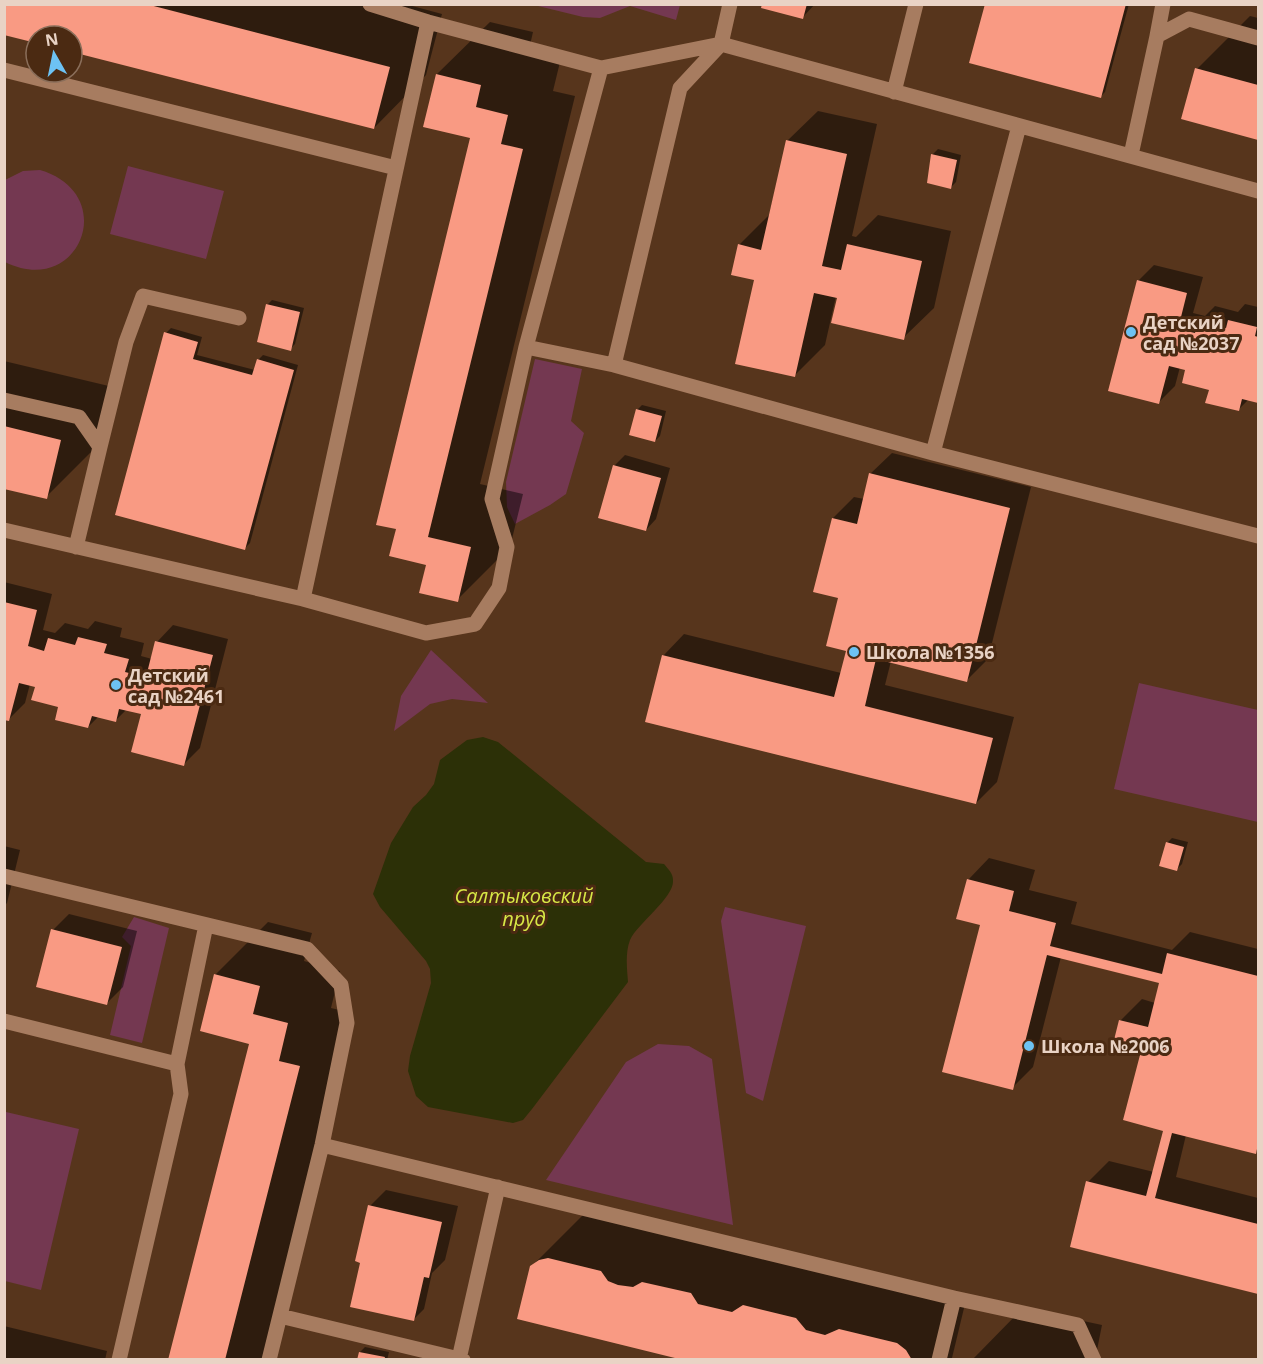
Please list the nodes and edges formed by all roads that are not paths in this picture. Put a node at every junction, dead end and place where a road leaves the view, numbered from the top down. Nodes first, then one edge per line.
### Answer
1 (370, 4) edge
2 (730, 4) edge
3 (916, 4) edge
4 (1163, 4) edge
5 (428, 22) junction
6 (1158, 36) junction
7 (1258, 38) edge
8 (721, 44) junction
9 (601, 68) junction
10 (4, 70) edge
11 (894, 92) junction
12 (1019, 126) junction
13 (1131, 155) junction
14 (396, 168) junction
15 (1258, 191) edge
16 (239, 318) dead end
17 (526, 347) junction
18 (614, 365) junction
19 (4, 400) edge
20 (100, 447) junction
21 (933, 453) junction
22 (4, 530) edge
23 (1258, 537) edge
24 (76, 547) junction
25 (303, 599) junction
26 (4, 876) edge
27 (206, 925) junction
28 (4, 1021) edge
29 (177, 1064) junction
30 (322, 1145) junction
31 (498, 1187) junction
32 (954, 1298) junction
33 (280, 1316) junction
34 (118, 1359) edge
35 (269, 1359) edge
36 (461, 1359) edge
37 (939, 1359) edge
38 (1094, 1359) edge

1 - 5 lane
2 - 8 lane
3 - 11 lane
4 - 6 lane
5 - 9 lane
5 - 14 lane
6 - 7 lane
6 - 13 lane
8 - 9 lane
8 - 11 lane
8 - 18 lane
9 - 17 lane
10 - 14 lane
11 - 12 lane
12 - 13 lane
12 - 21 lane
13 - 15 lane
14 - 25 lane
16 - 20 lane
17 - 18 lane
17 - 25 lane
18 - 21 lane
19 - 20 lane
20 - 24 lane
21 - 23 lane
22 - 24 lane
24 - 25 lane
26 - 27 lane
27 - 29 lane
27 - 30 lane
28 - 29 lane
29 - 34 lane
30 - 31 lane
30 - 33 lane
31 - 32 lane
31 - 36 lane
32 - 37 lane
32 - 38 lane
33 - 35 lane
33 - 36 lane

